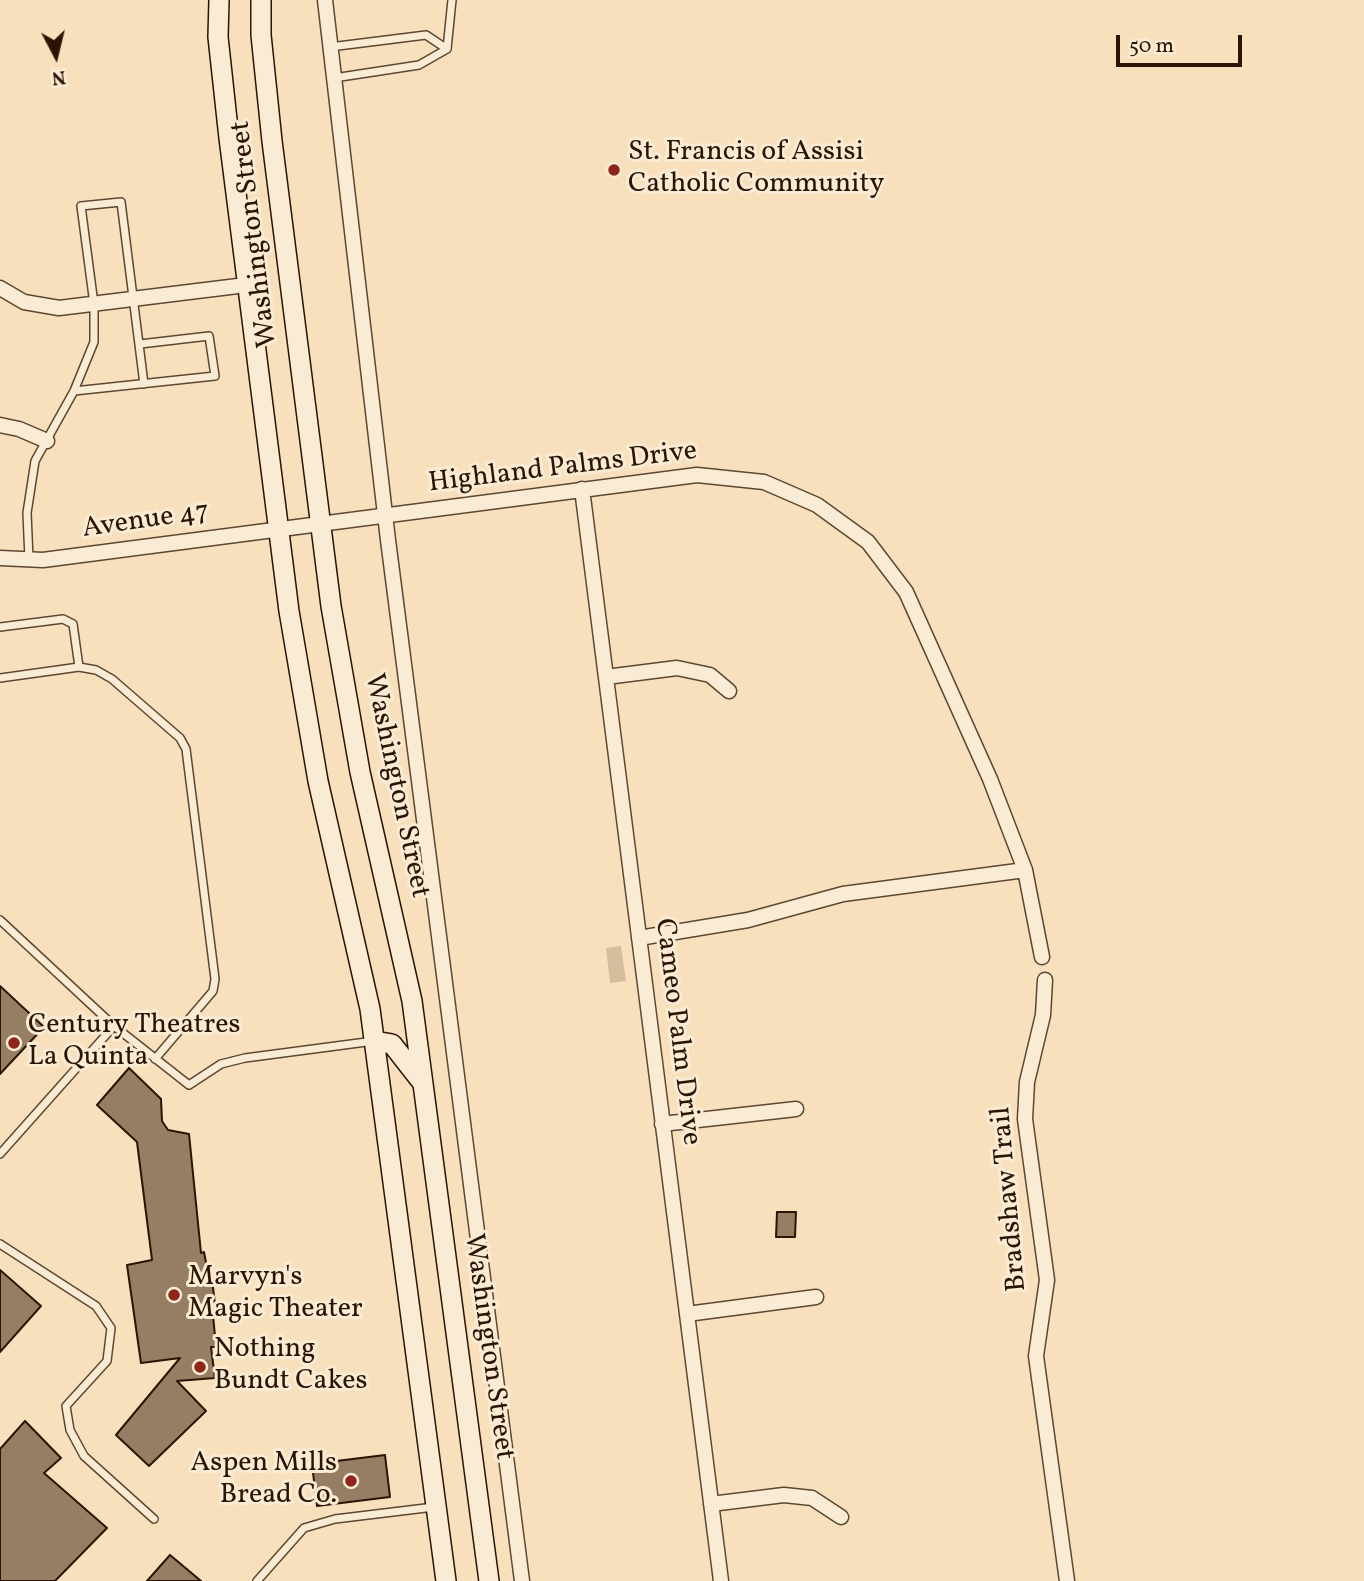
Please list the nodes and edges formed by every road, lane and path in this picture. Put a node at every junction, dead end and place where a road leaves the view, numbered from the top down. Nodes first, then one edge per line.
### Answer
1 (219, 0) edge
2 (261, 0) edge
3 (325, 0) edge
4 (452, 0) edge
5 (329, 47) junction
6 (447, 49) junction
7 (333, 78) junction
8 (246, 285) junction
9 (0, 288) edge
10 (134, 299) junction
11 (94, 304) junction
12 (140, 344) junction
13 (144, 384) junction
14 (74, 391) junction
15 (0, 425) edge
16 (47, 441) junction
17 (582, 489) junction
18 (385, 515) junction
19 (320, 523) junction
20 (288, 527) junction
21 (0, 558) edge
22 (29, 559) junction
23 (0, 627) edge
24 (79, 667) junction
25 (606, 677) junction
26 (0, 678) edge
27 (729, 691) dead end
28 (1025, 870) junction
29 (0, 920) edge
30 (639, 938) junction
31 (1042, 957) dead end
32 (1045, 980) dead end
33 (114, 1026) junction
34 (375, 1041) junction
35 (155, 1059) junction
36 (423, 1084) junction
37 (796, 1108) dead end
38 (663, 1124) junction
39 (0, 1154) edge
40 (0, 1244) edge
41 (816, 1297) dead end
42 (687, 1314) junction
43 (711, 1504) junction
44 (436, 1506) junction
45 (841, 1517) dead end
46 (154, 1519) dead end
47 (257, 1581) edge
48 (446, 1581) edge
49 (489, 1581) edge
50 (522, 1581) edge
51 (721, 1581) edge
52 (1067, 1581) edge

1 - 8 main road, Washington Street
2 - 19 main road, Washington Street
3 - 5 street
4 - 6 lane
5 - 6 lane
5 - 7 street
6 - 7 lane
7 - 18 street
8 - 10 street
8 - 20 main road, Washington Street
9 - 11 street
10 - 11 street
10 - 11 lane
10 - 12 lane
11 - 14 lane
12 - 13 lane
12 - 13 lane
13 - 14 lane
14 - 16 lane
15 - 16 street
16 - 22 lane
17 - 18 street, Highland Palms Drive
17 - 25 street, Cameo Palm Drive
17 - 28 street, Highland Palms Drive
18 - 19 street, Highland Palms Drive
18 - 50 street
19 - 20 street, Highland Palms Drive
19 - 36 main road, Washington Street
20 - 22 street, Avenue 47
20 - 34 main road, Washington Street
21 - 22 street, Avenue 47
23 - 24 lane
24 - 26 lane
24 - 35 lane
25 - 27 street
25 - 30 street, Cameo Palm Drive
28 - 30 street
28 - 31 street, Highland Palms Drive
29 - 33 lane
30 - 38 street, Cameo Palm Drive
32 - 52 street, Bradshaw Trail
33 - 35 lane
33 - 39 lane
34 - 35 lane
34 - 36 main road
34 - 44 main road, Washington Street
36 - 49 main road, Washington Street
37 - 38 street
38 - 42 street, Cameo Palm Drive
40 - 46 lane
41 - 42 street
42 - 43 street, Cameo Palm Drive
43 - 45 street
43 - 51 street, Cameo Palm Drive
44 - 47 lane
44 - 48 main road, Washington Street

